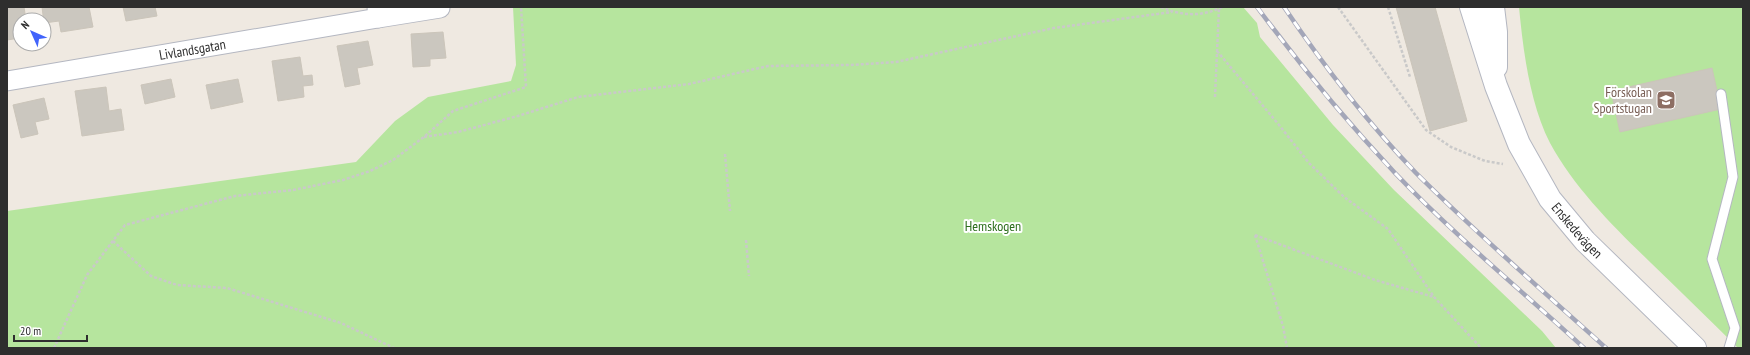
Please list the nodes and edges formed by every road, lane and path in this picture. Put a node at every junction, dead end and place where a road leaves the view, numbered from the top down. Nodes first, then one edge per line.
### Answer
1 (521, 7) edge
2 (1161, 7) edge
3 (1338, 7) edge
4 (1388, 7) edge
5 (1471, 7) edge
6 (1493, 7) edge
7 (440, 8) dead end
8 (1221, 8) edge
9 (1172, 12) junction
10 (378, 13) edge
11 (1217, 51) junction
12 (1410, 77) dead end
13 (7, 81) edge
14 (1496, 86) junction
15 (1721, 94) dead end
16 (1215, 97) dead end
17 (424, 137) junction
18 (725, 154) dead end
19 (1509, 165) dead end
20 (730, 211) dead end
21 (746, 240) dead end
22 (113, 241) junction
23 (749, 276) dead end
24 (1434, 297) junction
25 (54, 348) edge
26 (394, 348) edge
27 (1286, 348) edge
28 (1481, 348) edge
29 (1695, 348) edge
30 (1729, 348) edge

1 - 17 path
2 - 9 path
3 - 19 path
4 - 12 path
5 - 14 street, Enskedevägen
6 - 14 street, Enskedevägen
7 - 10 street, Livlandsgatan
8 - 9 path
8 - 11 path
9 - 17 path
10 - 13 street, Livlandsgatan
11 - 16 path
11 - 24 path
14 - 29 street, Enskedevägen
15 - 30 lane
17 - 22 path
18 - 20 path
21 - 23 path
22 - 25 path
22 - 26 path
24 - 27 path
24 - 28 path

